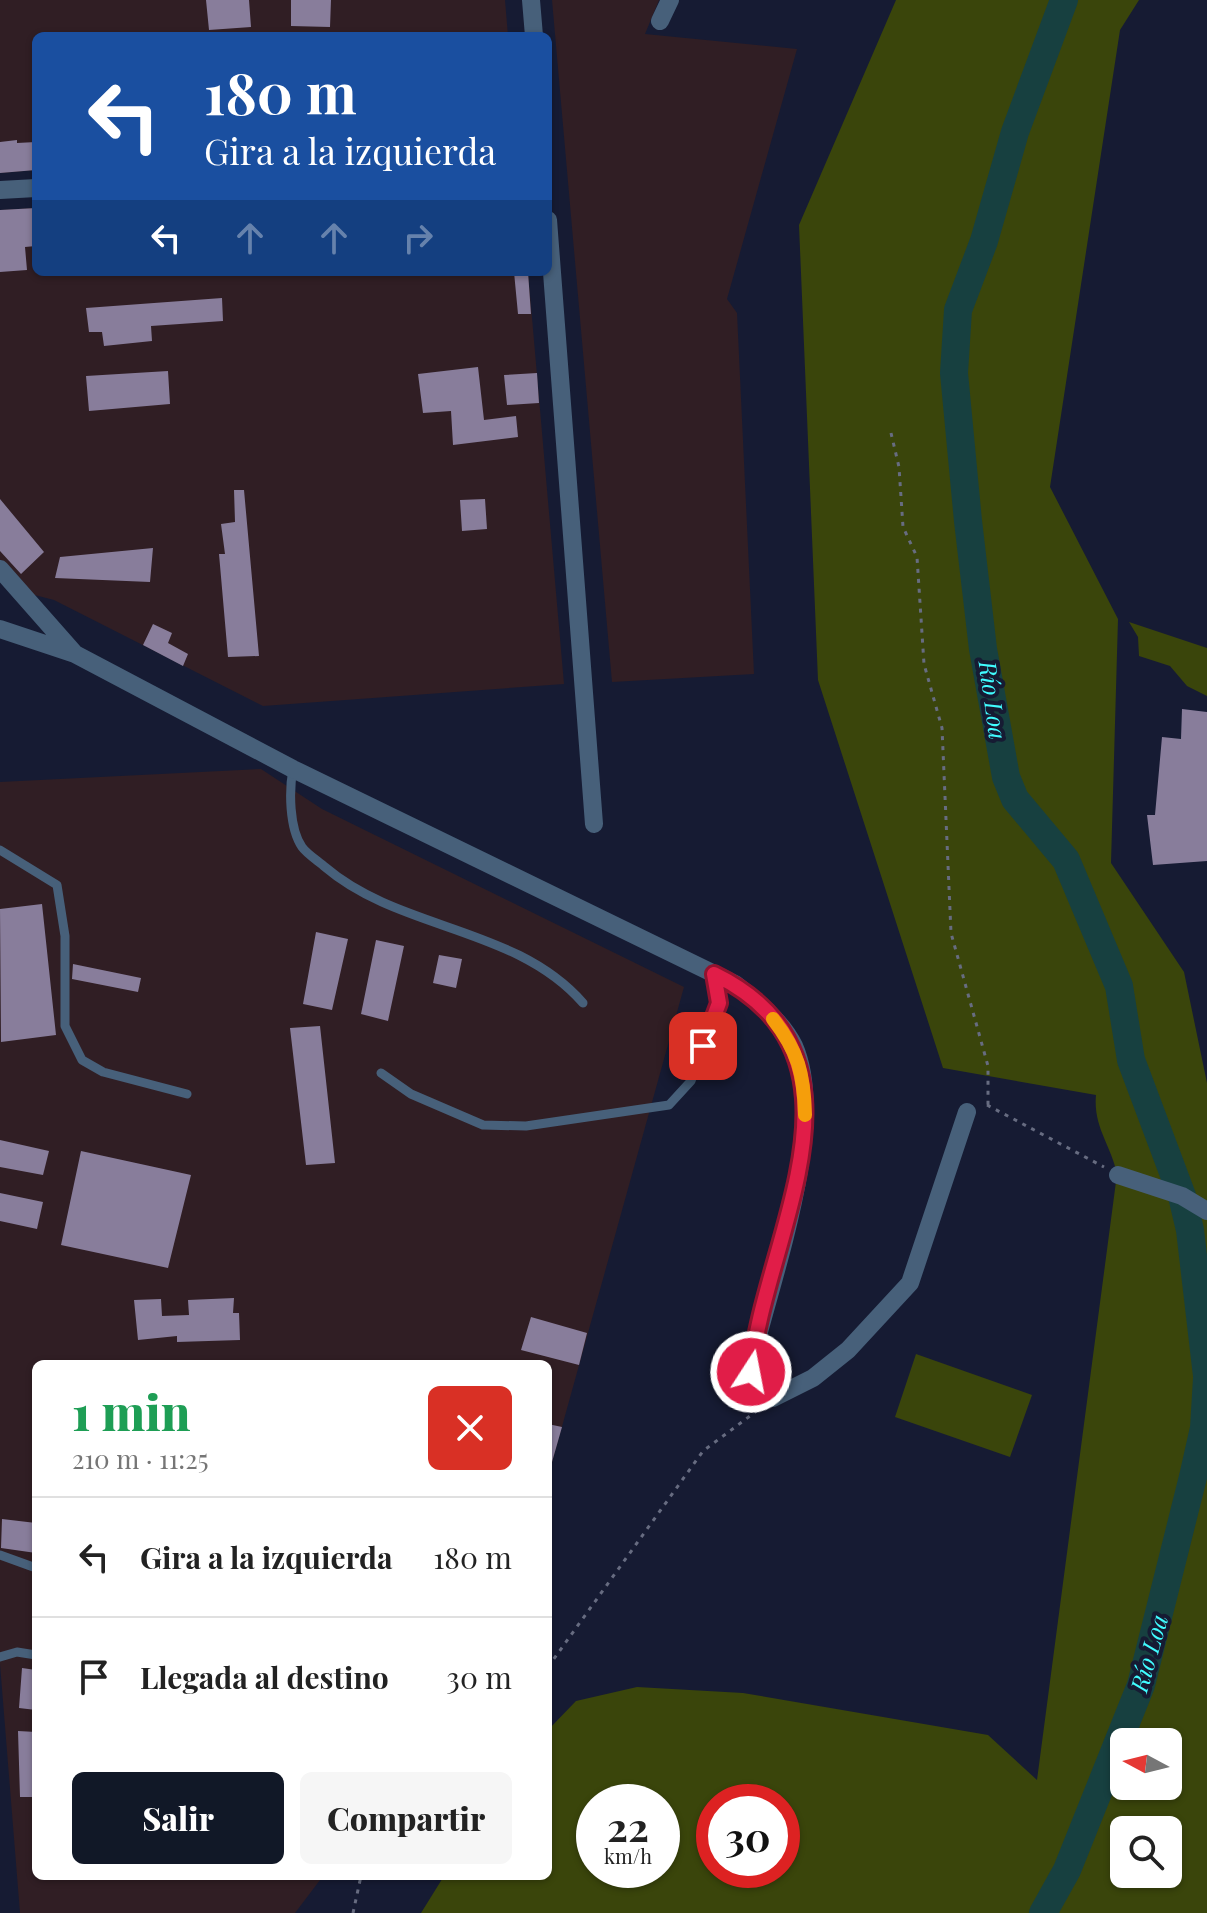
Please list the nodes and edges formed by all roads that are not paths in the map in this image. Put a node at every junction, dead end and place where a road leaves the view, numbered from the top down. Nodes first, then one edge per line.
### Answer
1 (531, 0) edge
2 (670, 0) edge
3 (660, 21) dead end
4 (534, 32) edge
5 (32, 188) edge
6 (0, 190) edge
7 (552, 273) edge
8 (0, 569) edge
9 (0, 629) edge
10 (75, 654) junction
11 (293, 769) junction
12 (594, 824) dead end
13 (0, 850) edge
14 (714, 974) junction
15 (583, 1003) dead end
16 (381, 1073) dead end
17 (187, 1094) dead end
18 (967, 1112) road end
19 (1118, 1175) road end
20 (1207, 1211) edge
21 (0, 1555) edge
22 (32, 1567) edge
23 (32, 1654) edge
24 (0, 1657) edge

1 - 4 street
2 - 3 street
5 - 6 street
7 - 12 street
8 - 10 street
9 - 10 street
10 - 11 street
11 - 14 street
11 - 15 lane
13 - 17 lane
14 - 16 lane
14 - 18 street
19 - 20 street
21 - 22 lane
23 - 24 lane

